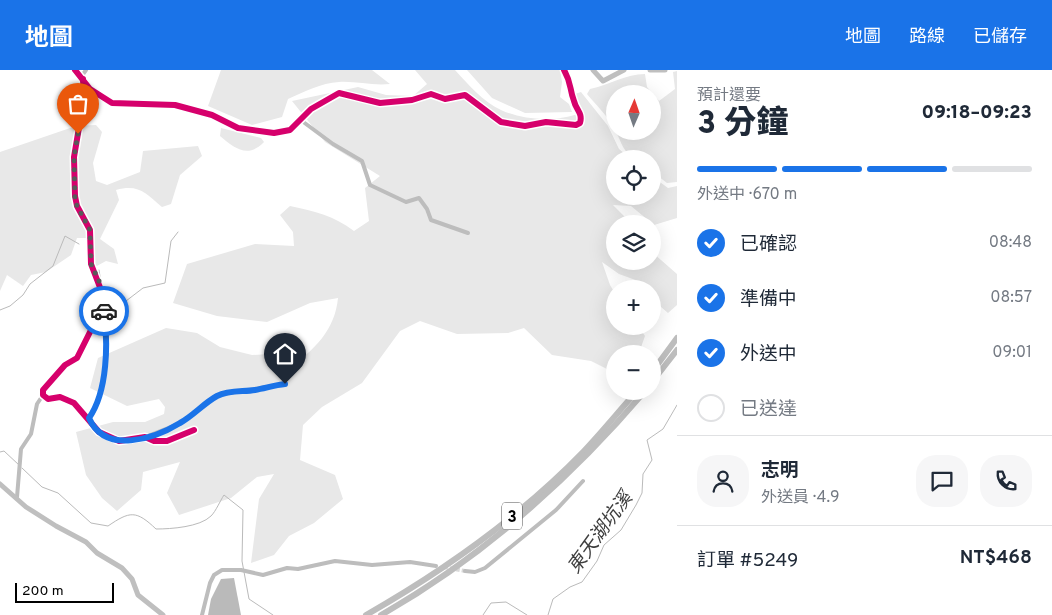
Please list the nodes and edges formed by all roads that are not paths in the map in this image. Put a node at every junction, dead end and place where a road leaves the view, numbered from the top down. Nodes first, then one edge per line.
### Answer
1 (75, 70) edge
2 (86, 70) edge
3 (564, 70) edge
4 (593, 70) edge
5 (624, 70) edge
6 (650, 70) edge
7 (665, 70) edge
8 (82, 78) junction
9 (302, 120) junction
10 (468, 232) dead end
11 (101, 290) junction
12 (677, 338) edge
13 (677, 350) edge
14 (661, 360) edge
15 (661, 370) edge
16 (285, 384) dead end
17 (43, 395) junction
18 (629, 400) edge
19 (637, 400) edge
20 (89, 418) junction
21 (194, 430) dead end
22 (145, 437) junction
23 (583, 482) dead end
24 (0, 484) edge
25 (17, 497) junction
26 (436, 566) dead end
27 (465, 571) tunnel mouth
28 (163, 615) edge
29 (202, 615) edge
30 (366, 615) edge
31 (381, 615) edge

1 - 8 street
2 - 8 street
3 - 9 street
4 - 5 street
6 - 7 street
8 - 9 street
8 - 11 street
9 - 10 street
11 - 17 street
11 - 20 street
12 - 14 highway
13 - 15 highway
16 - 22 street
17 - 20 street
17 - 25 street
18 - 30 highway, 3
19 - 31 highway, 3
20 - 22 street
21 - 22 street
23 - 27 street
24 - 25 street
25 - 28 street
26 - 29 street

